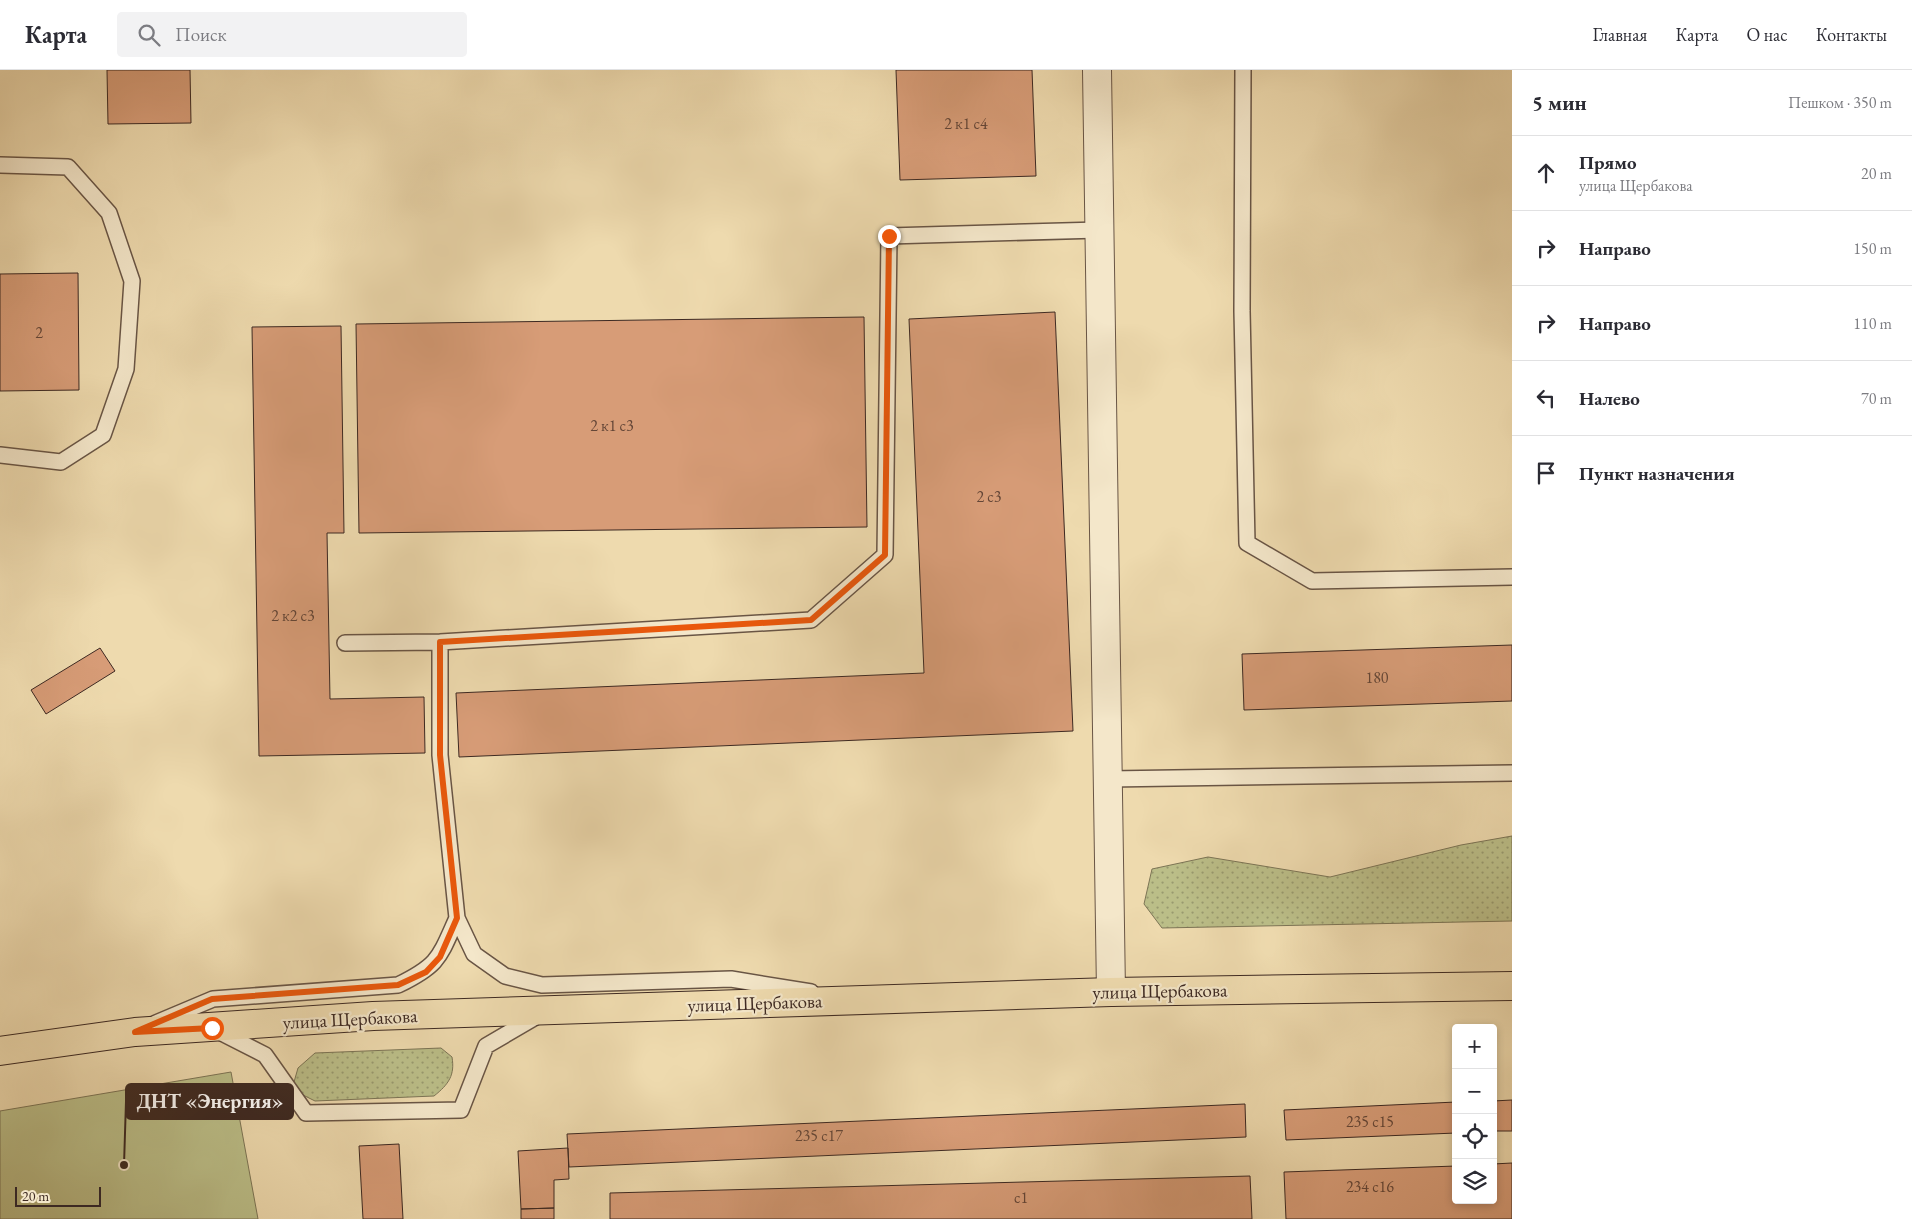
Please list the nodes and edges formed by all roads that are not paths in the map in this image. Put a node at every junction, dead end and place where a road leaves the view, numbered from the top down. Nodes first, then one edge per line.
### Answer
1 (1097, 70) edge
2 (1243, 70) edge
3 (0, 165) edge
4 (1099, 230) junction
5 (0, 455) edge
6 (1512, 577) edge
7 (440, 642) junction
8 (345, 643) dead end
9 (1512, 773) edge
10 (1109, 779) junction
11 (457, 918) junction
12 (1512, 986) edge
13 (1112, 992) junction
14 (859, 1000) junction
15 (547, 1010) junction
16 (212, 1028) junction
17 (135, 1032) junction
18 (0, 1051) edge

1 - 4 street
2 - 6 lane
3 - 5 lane
4 - 7 lane
4 - 10 street
7 - 8 lane
7 - 11 lane
9 - 10 lane
10 - 13 street
11 - 14 lane
11 - 17 lane
12 - 13 main road, улица Щербакова
13 - 14 main road, улица Щербакова
14 - 15 main road, улица Щербакова
15 - 16 main road, улица Щербакова
15 - 16 lane
16 - 17 main road, улица Щербакова
17 - 18 main road, улица Щербакова

